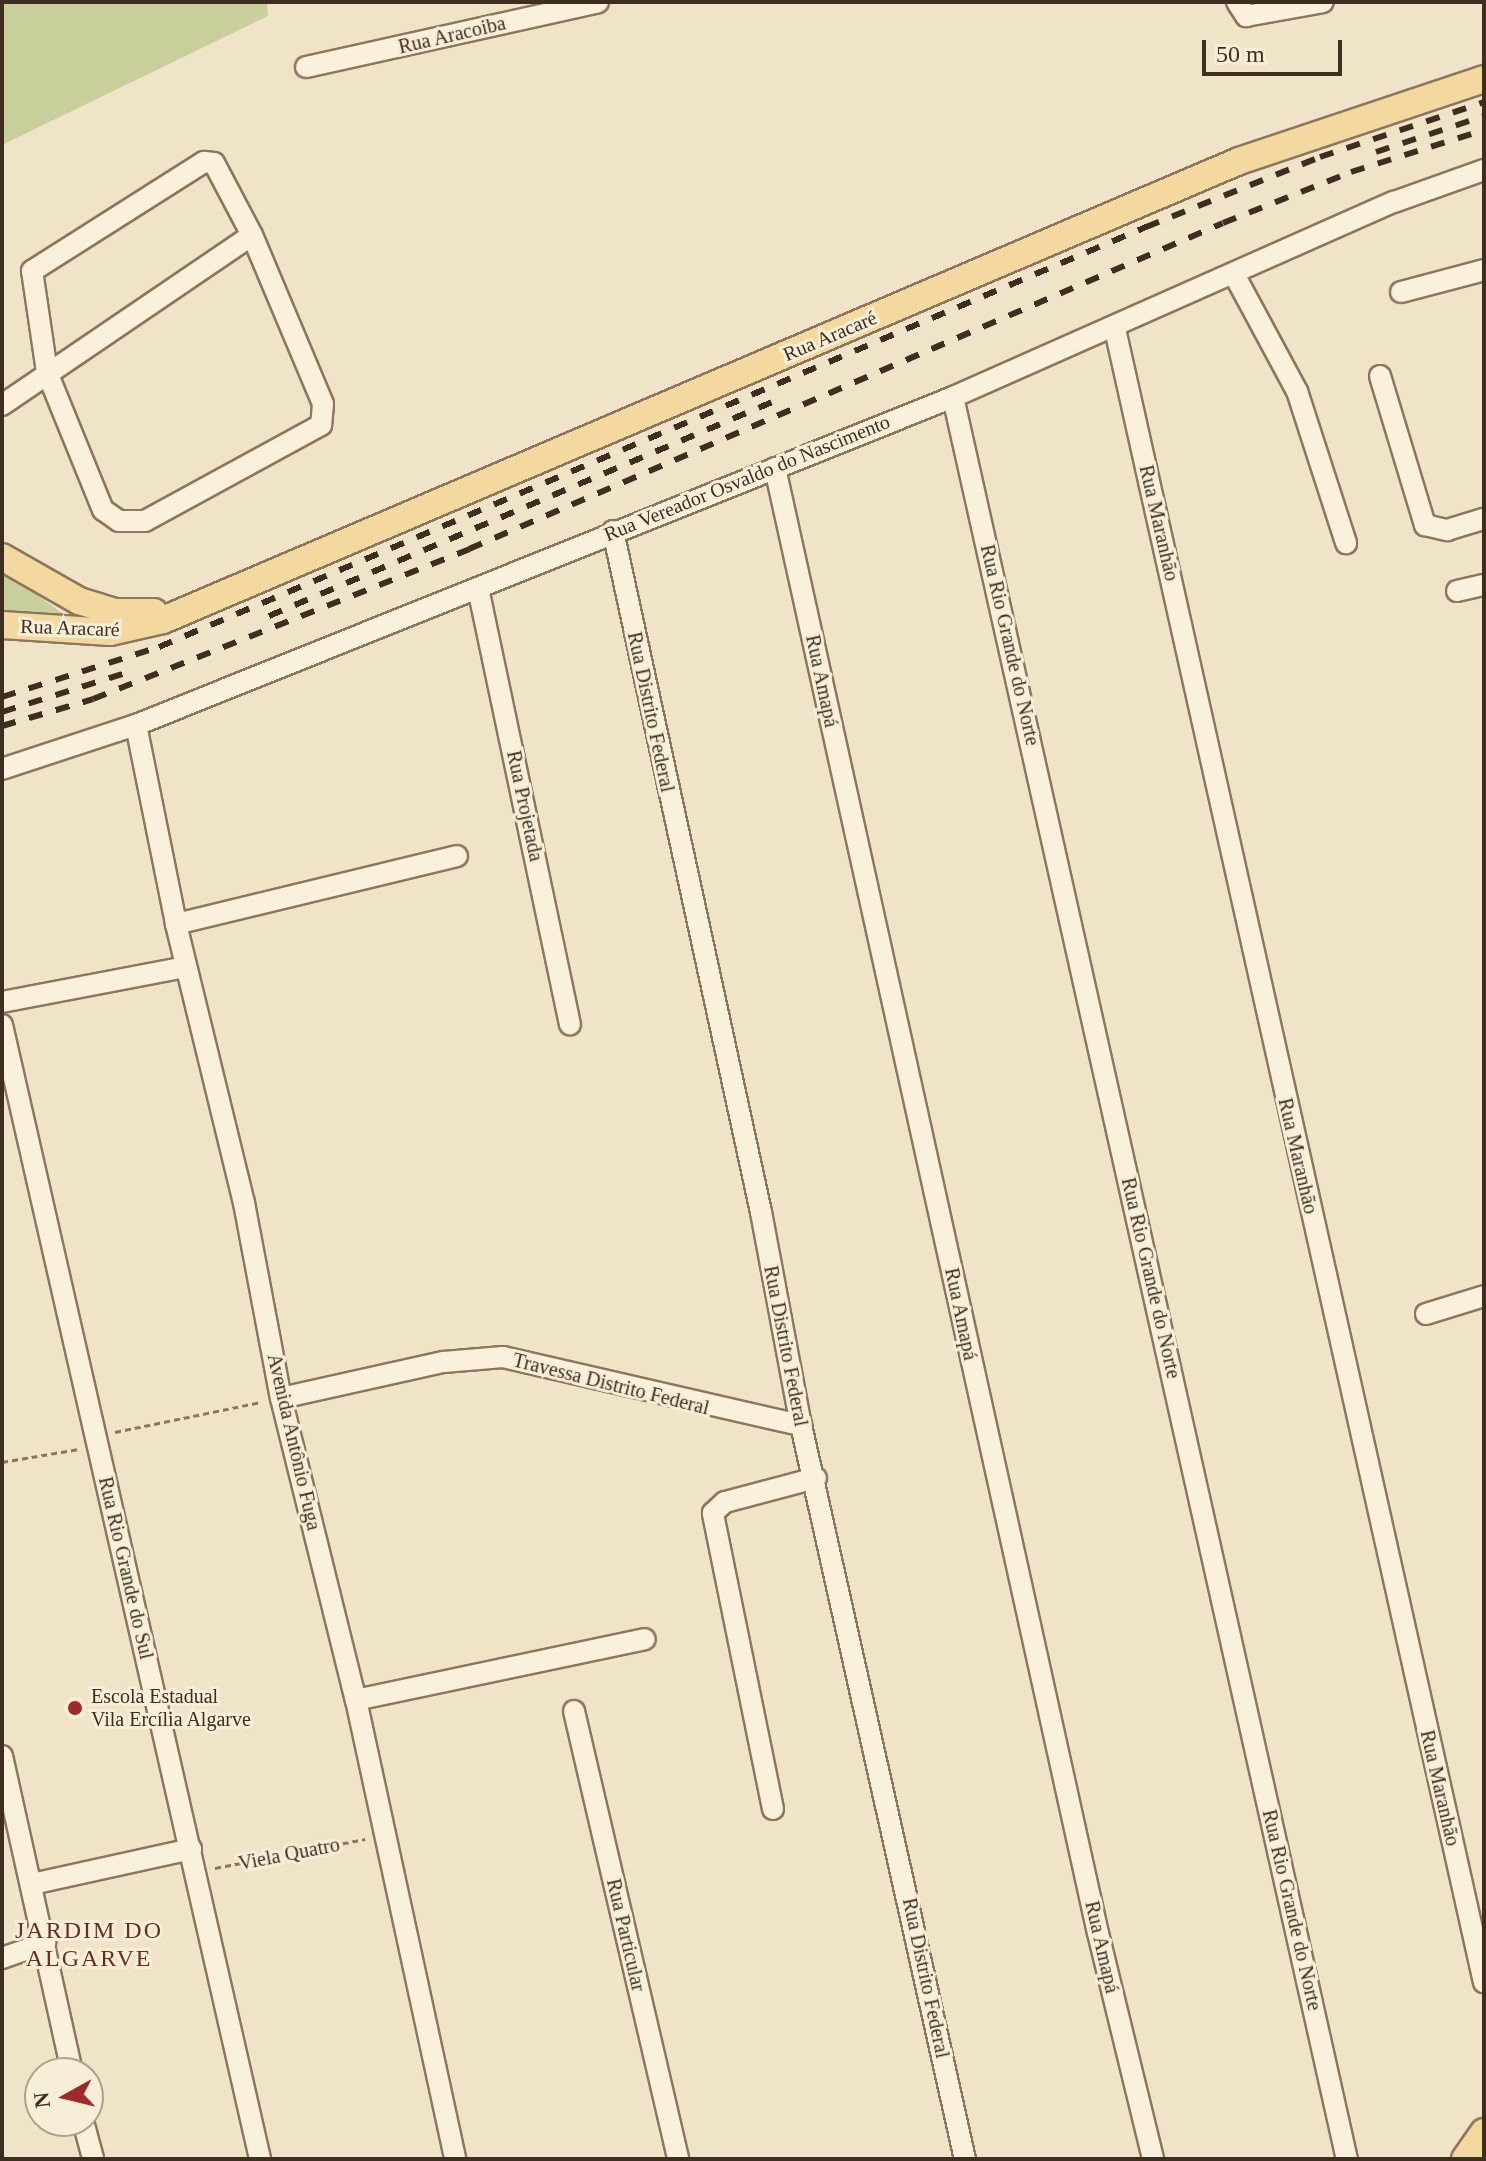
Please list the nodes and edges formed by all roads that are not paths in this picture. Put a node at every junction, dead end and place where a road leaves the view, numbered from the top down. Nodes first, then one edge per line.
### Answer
1 (598, 2) edge
2 (1323, 2) edge
3 (1242, 9) edge
4 (306, 67) dead end
5 (1484, 79) edge
6 (1484, 170) edge
7 (252, 235) junction
8 (1484, 270) edge
9 (1235, 276) junction
10 (1401, 292) dead end
11 (1115, 329) junction
12 (47, 372) junction
13 (1380, 376) dead end
14 (953, 397) junction
15 (2, 405) edge
16 (775, 468) junction
17 (1484, 519) edge
18 (613, 531) junction
19 (1346, 543) dead end
20 (2, 557) edge
21 (1484, 585) edge
22 (478, 588) junction
23 (1457, 591) dead end
24 (182, 611) junction
25 (2, 625) edge
26 (136, 725) junction
27 (2, 769) edge
28 (457, 856) dead end
29 (186, 922) junction
30 (186, 967) junction
31 (2, 1002) edge
32 (570, 1024) dead end
33 (2, 1025) edge
34 (1484, 1296) edge
35 (1426, 1314) dead end
36 (281, 1398) junction
37 (801, 1425) junction
38 (816, 1478) junction
39 (645, 1639) dead end
40 (356, 1700) junction
41 (574, 1711) dead end
42 (2, 1756) edge
43 (773, 1809) dead end
44 (191, 1849) junction
45 (32, 1884) junction
46 (45, 1943) junction
47 (2, 1958) edge
48 (1484, 1982) edge
49 (69, 2057) edge
50 (1484, 2132) edge
51 (87, 2137) edge
52 (93, 2159) edge
53 (260, 2159) edge
54 (455, 2159) edge
55 (678, 2159) edge
56 (965, 2159) edge
57 (1153, 2159) edge
58 (1347, 2159) edge
59 (1465, 2159) edge

1 - 4 street, Rua Aracoiba
2 - 3 street
5 - 24 main road, Rua Aracaré
6 - 9 street, Rua Vereador Osvaldo do Nascimento
7 - 12 street
7 - 12 street
7 - 12 street
8 - 10 street
9 - 11 street, Rua Vereador Osvaldo do Nascimento
9 - 19 street
11 - 14 street, Rua Vereador Osvaldo do Nascimento
11 - 48 street, Rua Maranhão
12 - 15 street
13 - 17 street
14 - 16 street, Rua Vereador Osvaldo do Nascimento
14 - 58 street, Rua Rio Grande do Norte
16 - 18 street, Rua Vereador Osvaldo do Nascimento
16 - 57 street, Rua Amapá
18 - 22 street, Rua Vereador Osvaldo do Nascimento
18 - 37 street, Rua Distrito Federal
20 - 24 main road, Rua Aracaré
21 - 23 street
22 - 26 street, Rua Vereador Osvaldo do Nascimento
22 - 32 street, Rua Projetada
24 - 25 main road, Rua Aracaré
26 - 27 street, Rua Vereador Osvaldo do Nascimento
26 - 29 street, Avenida Antônio Fuga
28 - 29 street
29 - 30 street, Avenida Antônio Fuga
30 - 31 street
30 - 36 street, Avenida Antônio Fuga
33 - 44 street, Rua Rio Grande do Sul
34 - 35 street
36 - 37 street, Travessa Distrito Federal
36 - 40 street, Avenida Antônio Fuga
37 - 38 street, Rua Distrito Federal
38 - 43 street
38 - 56 street, Rua Distrito Federal
39 - 40 street
40 - 54 street, Avenida Antônio Fuga
41 - 55 street, Rua Particular
42 - 45 street
44 - 45 street
44 - 53 street, Rua Rio Grande do Sul
45 - 46 street
46 - 47 street
46 - 49 street
50 - 59 main road
51 - 52 street

